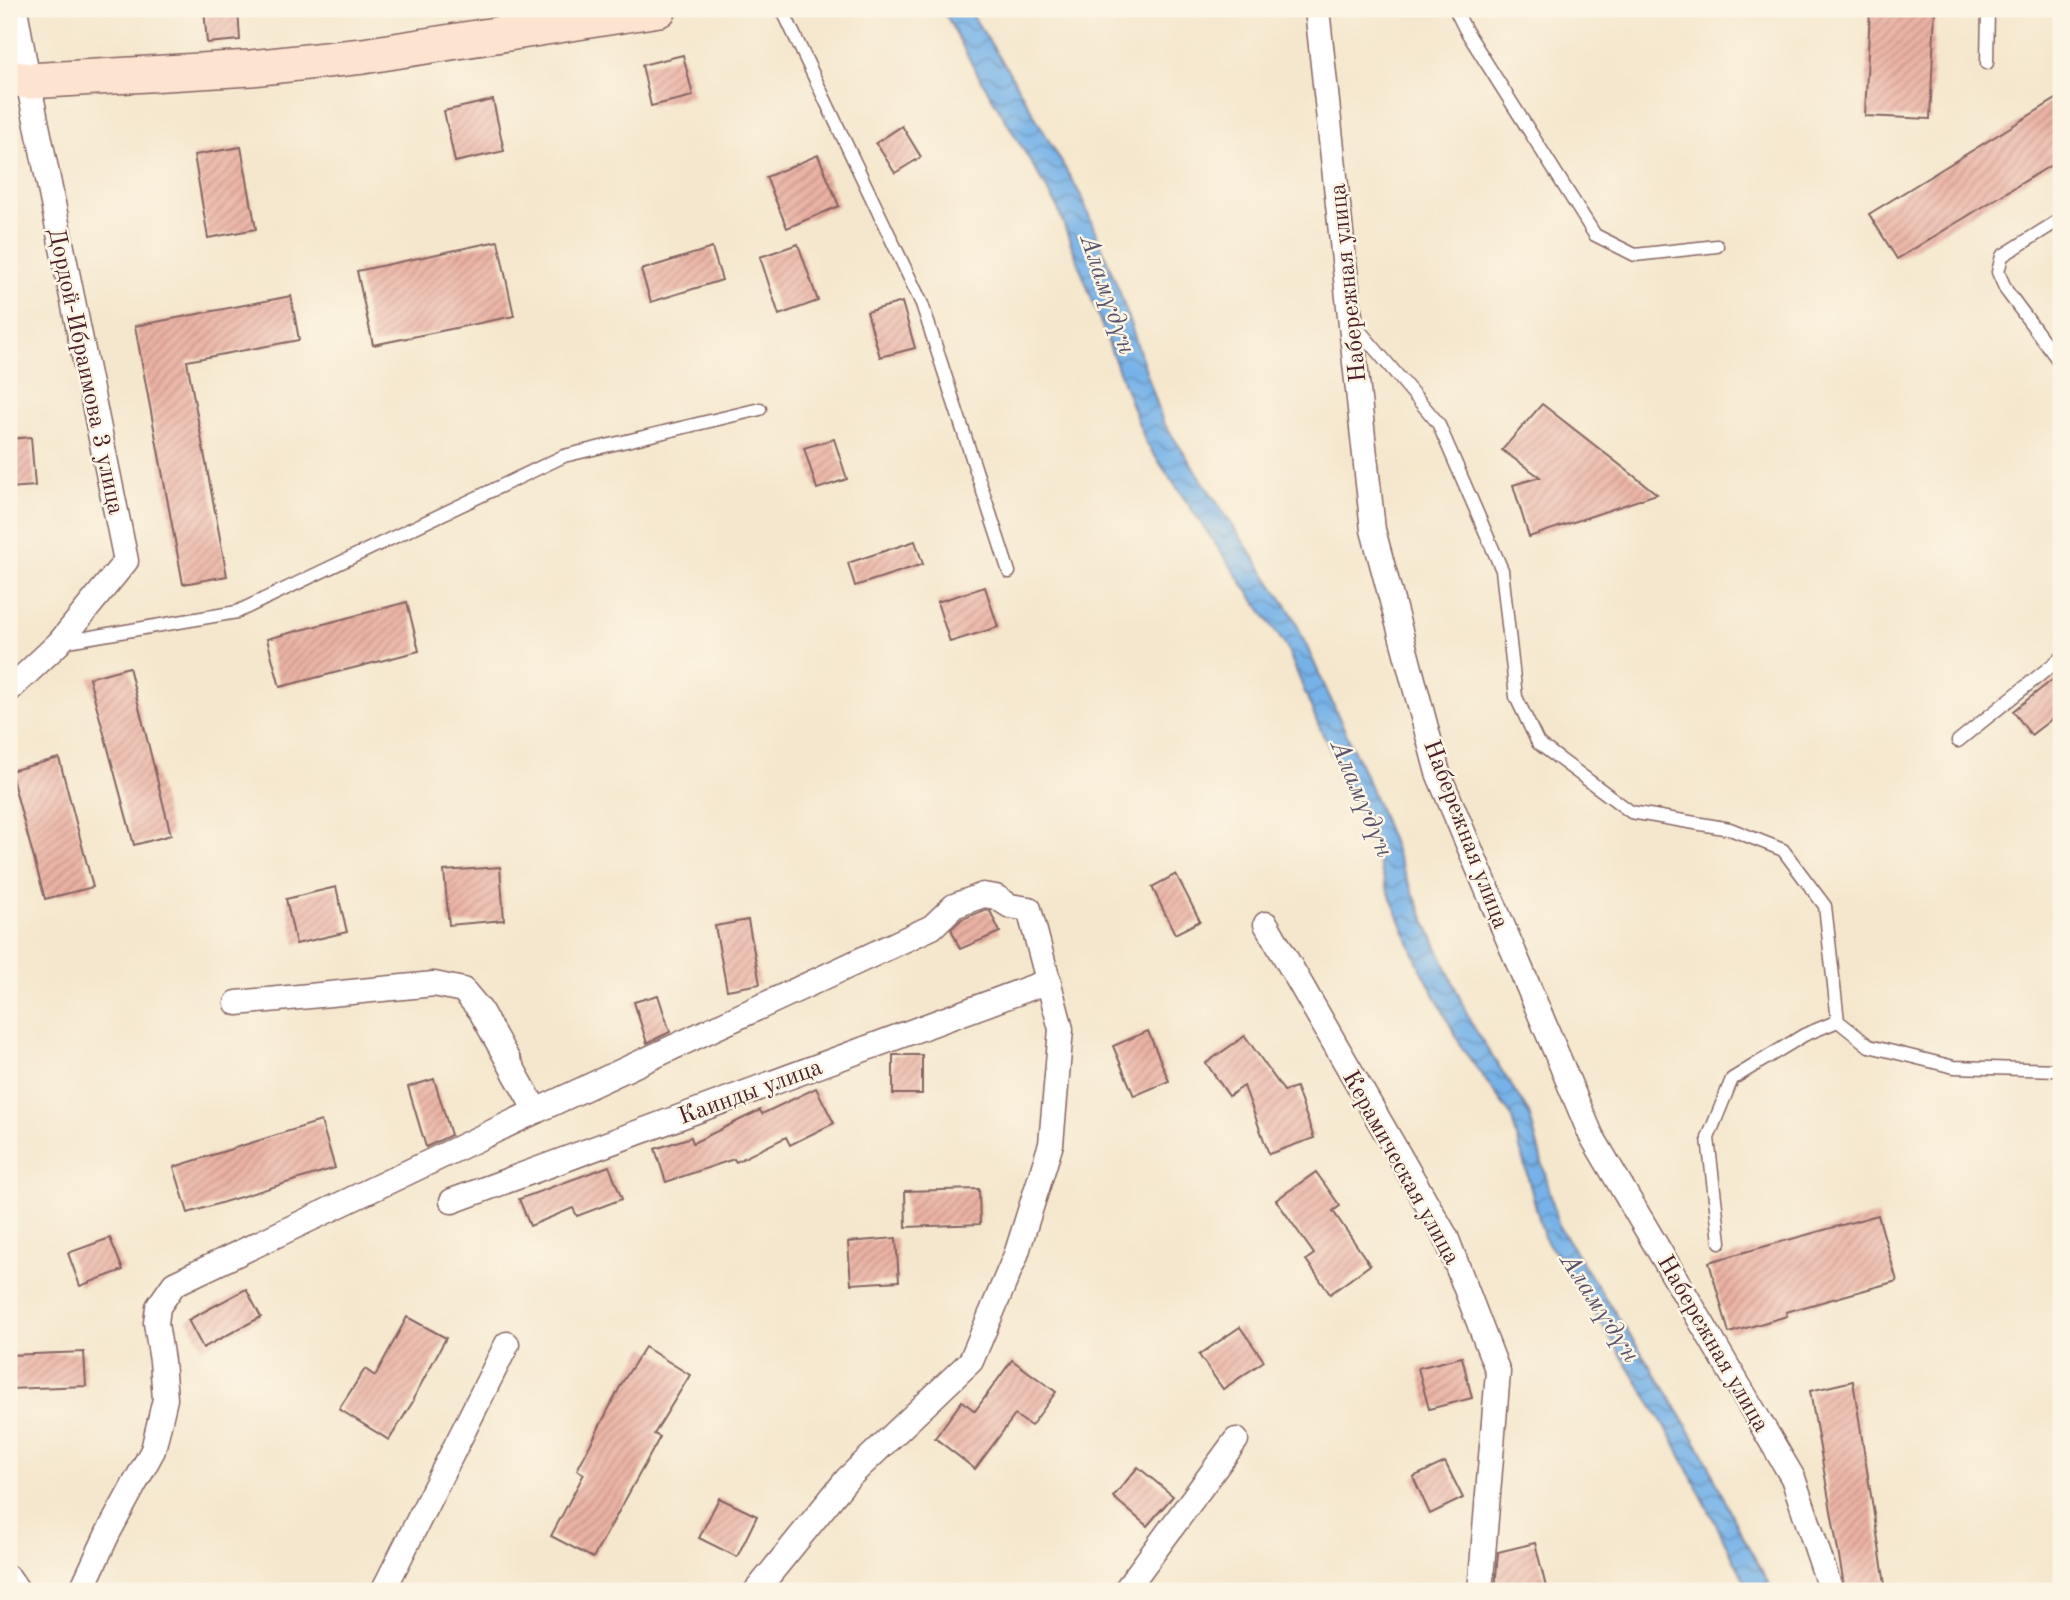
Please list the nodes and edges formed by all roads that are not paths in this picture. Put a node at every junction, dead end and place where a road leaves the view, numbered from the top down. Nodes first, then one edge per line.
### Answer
1 (15, 9) edge
2 (659, 9) edge
3 (782, 9) edge
4 (1317, 9) edge
5 (1455, 9) edge
6 (1988, 9) edge
7 (1987, 63) dead end
8 (19, 79) edge
9 (2061, 219) edge
10 (1717, 246) dead end
11 (1351, 320) junction
12 (2061, 364) edge
13 (760, 409) dead end
14 (1009, 572) dead end
15 (58, 643) junction
16 (2061, 658) edge
17 (9, 690) edge
18 (1958, 741) dead end
19 (1266, 924) dead end
20 (1049, 981) junction
21 (237, 1003) dead end
22 (1838, 1021) junction
23 (2061, 1070) edge
24 (536, 1111) junction
25 (452, 1201) dead end
26 (1720, 1242) dead end
27 (507, 1344) dead end
28 (1236, 1440) dead end
29 (9, 1578) edge
30 (18, 1591) edge
31 (81, 1591) edge
32 (383, 1591) edge
33 (756, 1591) edge
34 (1125, 1591) edge
35 (1480, 1591) edge
36 (1831, 1591) edge

1 - 8 street, Дордой-Ибраимова 3 улица
2 - 8 street
3 - 14 lane
4 - 11 street, Набережная улица
5 - 10 lane
6 - 7 lane
8 - 15 street, Дордой-Ибраимова 3 улица
9 - 12 lane
11 - 22 lane
11 - 36 street, Набережная улица
13 - 15 lane
15 - 17 street, Дордой-Ибраимова 3 улица
16 - 18 lane
19 - 35 street, Керамическая улица
20 - 24 street
20 - 25 street, Каинды улица
20 - 33 street
21 - 24 street
22 - 23 lane
22 - 26 lane
24 - 31 street
27 - 32 street
28 - 34 street
29 - 30 street

